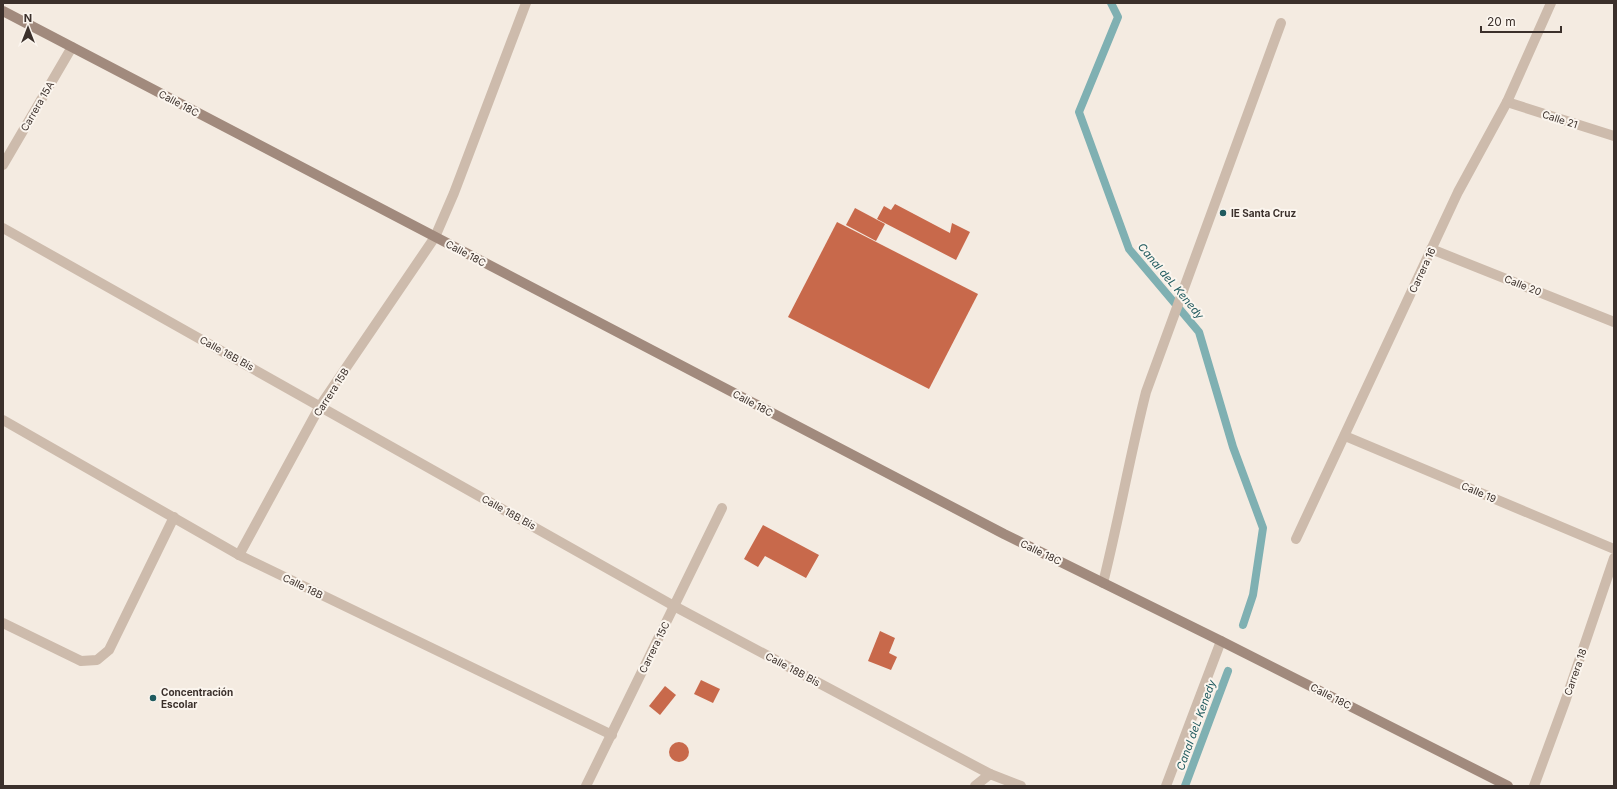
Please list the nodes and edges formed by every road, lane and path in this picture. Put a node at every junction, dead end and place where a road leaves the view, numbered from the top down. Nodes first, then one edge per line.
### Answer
1 (526, 3) edge
2 (1551, 3) edge
3 (3, 11) edge
4 (1281, 23) dead end
5 (72, 47) junction
6 (1506, 102) junction
7 (1614, 136) edge
8 (3, 165) edge
9 (3, 228) edge
10 (435, 237) junction
11 (1432, 249) junction
12 (1614, 322) edge
13 (320, 406) junction
14 (3, 420) edge
15 (1344, 436) junction
16 (722, 508) dead end
17 (174, 517) junction
18 (1296, 539) dead end
19 (1614, 549) edge
20 (239, 555) junction
21 (1614, 558) edge
22 (1104, 583) junction
23 (674, 606) junction
24 (3, 623) edge
25 (1221, 641) junction
26 (612, 735) junction
27 (990, 774) junction
28 (586, 786) edge
29 (975, 786) edge
30 (1021, 786) edge
31 (1166, 786) edge
32 (1508, 786) edge
33 (1534, 786) edge

1 - 10 street, Carrera 15B
2 - 6 street, Carrera 16
3 - 5 main road, Calle 18C
4 - 22 street
5 - 8 street, Carrera 15A
5 - 10 main road, Calle 18C
6 - 7 street, Calle 21
6 - 11 street, Carrera 16
9 - 13 street, Calle 18B Bis
10 - 13 street, Carrera 15B
10 - 22 main road, Calle 18C
11 - 12 street, Calle 20
11 - 15 street, Carrera 16
13 - 20 street, Carrera 15B
13 - 23 street, Calle 18B Bis
14 - 17 street, Calle 18B
15 - 18 street, Carrera 16
15 - 19 street, Calle 19
16 - 23 street, Carrera 15C
17 - 20 street, Calle 18B
17 - 24 street
20 - 26 street, Calle 18B
21 - 33 street, Carrera 18
22 - 25 main road, Calle 18C
23 - 26 street, Carrera 15C
23 - 27 street, Calle 18B Bis
25 - 31 street
25 - 32 main road, Calle 18C
26 - 28 street, Carrera 15C
27 - 29 street
27 - 30 street, Calle 18B Bis

